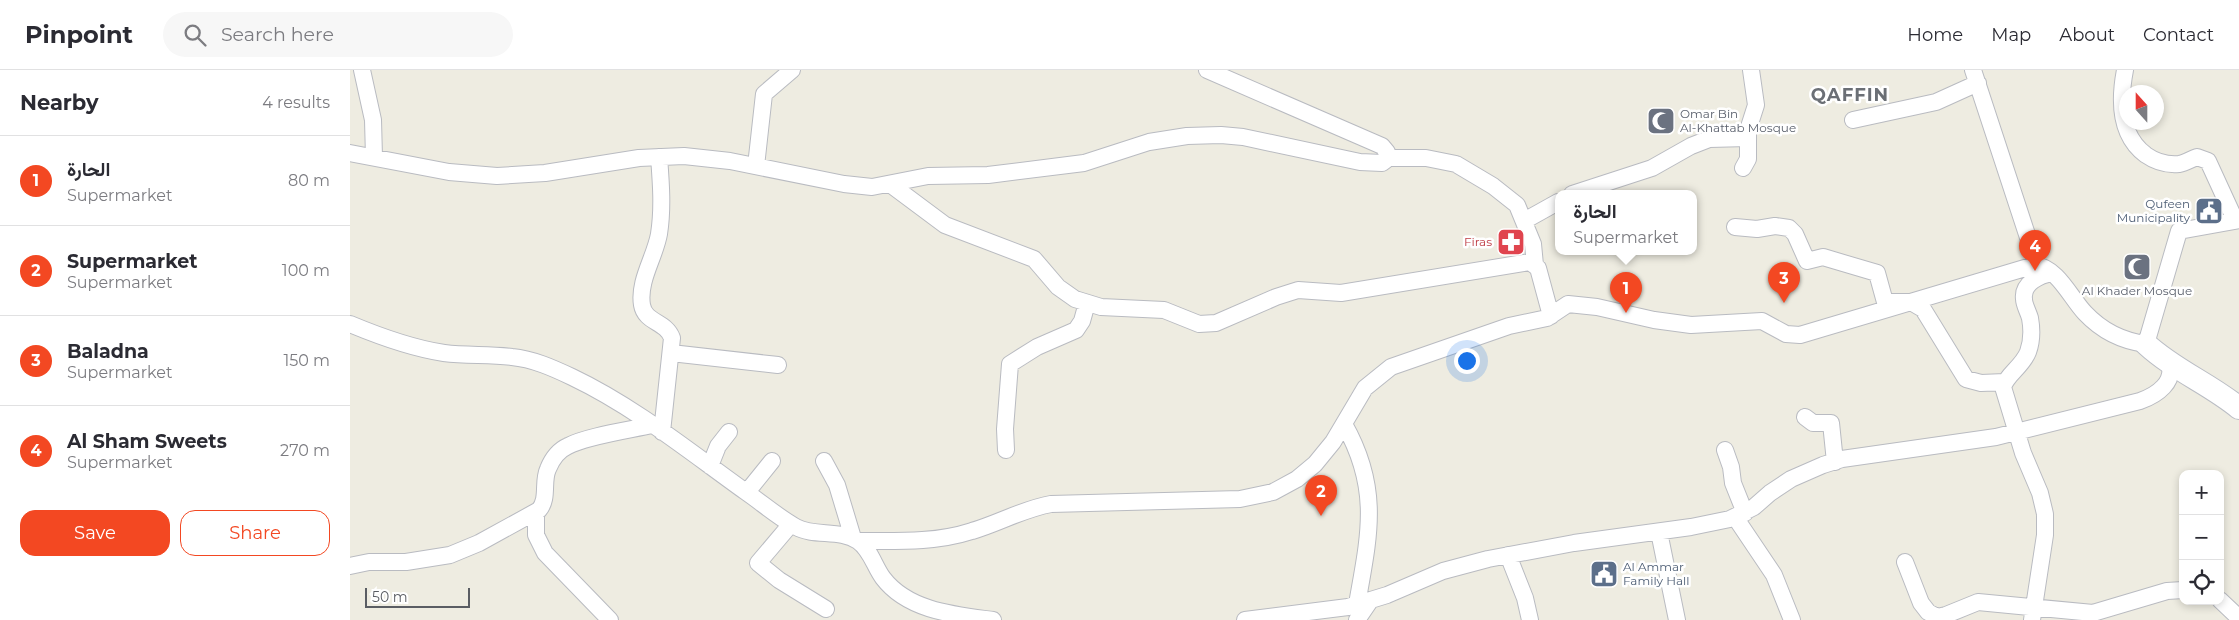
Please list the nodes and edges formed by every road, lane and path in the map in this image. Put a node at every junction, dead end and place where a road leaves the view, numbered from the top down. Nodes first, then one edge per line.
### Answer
1 (362, 70) edge
2 (792, 70) edge
3 (1206, 70) edge
4 (1751, 70) edge
5 (2125, 70) edge
6 (1976, 77) edge
7 (1853, 120) dead end
8 (1748, 138) junction
9 (350, 153) edge
10 (374, 157) junction
11 (658, 157) junction
12 (1388, 158) junction
13 (756, 166) junction
14 (1743, 168) dead end
15 (890, 184) junction
16 (1584, 190) edge
17 (1555, 204) edge
18 (2237, 220) edge
19 (1524, 221) junction
20 (1735, 227) dead end
21 (1536, 265) junction
22 (2037, 265) junction
23 (2052, 272) junction
24 (1911, 302) junction
25 (1087, 303) junction
26 (1551, 316) junction
27 (350, 324) edge
28 (2146, 344) junction
29 (671, 353) junction
30 (2170, 362) junction
31 (778, 364) dead end
32 (2005, 382) junction
33 (2239, 408) edge
34 (1805, 416) dead end
35 (1344, 424) junction
36 (657, 429) junction
37 (729, 432) dead end
38 (2016, 432) junction
39 (1006, 450) dead end
40 (1725, 450) dead end
41 (824, 461) dead end
42 (772, 462) dead end
43 (1834, 462) junction
44 (710, 466) junction
45 (747, 492) junction
46 (536, 512) junction
47 (1740, 515) junction
48 (792, 524) junction
49 (1659, 532) junction
50 (855, 540) junction
51 (1508, 555) junction
52 (1905, 562) dead end
53 (350, 566) edge
54 (2179, 590) edge
55 (2224, 604) edge
56 (1361, 608) edge
57 (826, 609) dead end
58 (924, 613) edge
59 (2033, 613) edge
60 (2239, 618) edge
61 (610, 620) edge
62 (993, 620) edge
63 (1249, 620) edge
64 (1530, 620) edge
65 (1677, 620) edge
66 (1792, 620) edge

1 - 10 street
2 - 13 street
3 - 12 street
4 - 8 street
5 - 18 street
6 - 7 street
6 - 22 street
8 - 14 street
8 - 16 street
9 - 10 street
10 - 11 street
11 - 13 street
11 - 29 street
12 - 15 street
12 - 19 street
13 - 15 street
15 - 25 street
17 - 19 street
18 - 28 street
19 - 21 street
20 - 24 street
21 - 25 street
21 - 26 street
22 - 23 street
22 - 24 street
23 - 28 street
23 - 32 street
24 - 26 street
24 - 32 street
25 - 39 street
26 - 35 street
27 - 36 street
28 - 30 street
29 - 31 street
29 - 36 street
30 - 33 street
30 - 38 street
32 - 38 street
34 - 43 street
35 - 50 street
35 - 56 street
36 - 44 street
36 - 46 street
37 - 44 street
38 - 43 street
38 - 59 street
40 - 47 street
41 - 50 street
42 - 45 street
43 - 47 street
44 - 45 street
45 - 48 street
46 - 53 street
46 - 61 street
47 - 49 street
47 - 66 street
48 - 50 street
48 - 57 street
49 - 51 street
49 - 65 street
50 - 58 street
51 - 56 street
51 - 64 street
52 - 59 street
54 - 59 street
55 - 60 street
56 - 63 street
58 - 62 street

